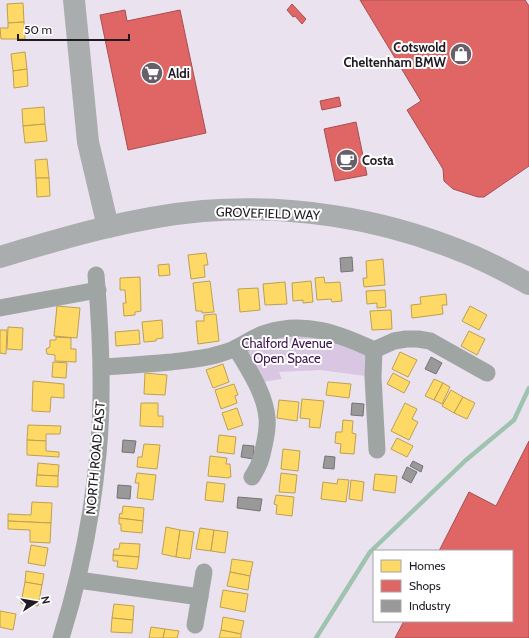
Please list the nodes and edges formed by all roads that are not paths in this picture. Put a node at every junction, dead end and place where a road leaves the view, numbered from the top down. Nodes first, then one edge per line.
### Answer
1 (74, 0) edge
2 (108, 227) junction
3 (0, 257) edge
4 (529, 284) edge
5 (0, 308) edge
6 (236, 348) junction
7 (374, 350) junction
8 (102, 367) junction
9 (487, 374) dead end
10 (377, 450) dead end
11 (252, 477) dead end
12 (204, 572) dead end
13 (78, 580) junction
14 (200, 597) junction
15 (195, 625) dead end
16 (61, 638) edge

1 - 2 street
2 - 3 street, GROVEFIELD WAY
2 - 4 street, GROVEFIELD WAY
5 - 8 street, NORTH ROAD EAST
6 - 7 street
6 - 8 street
6 - 11 street
7 - 9 street
7 - 10 street
8 - 13 street, NORTH ROAD EAST
12 - 14 street
13 - 14 street
13 - 16 street, NORTH ROAD EAST
14 - 15 street

